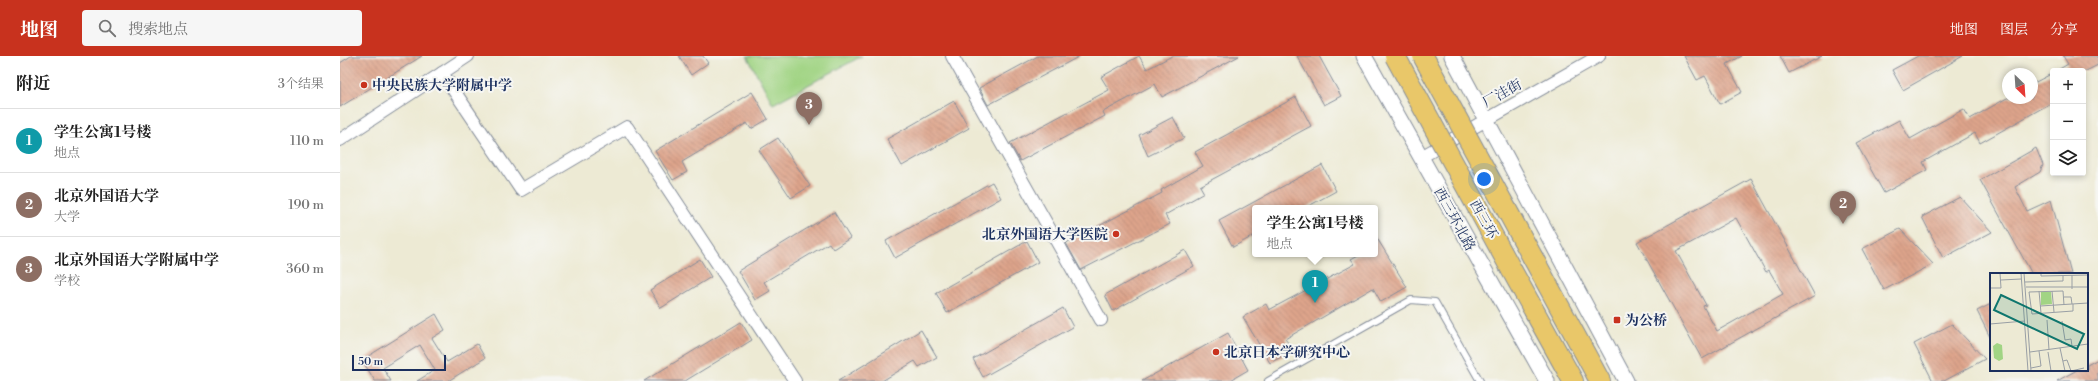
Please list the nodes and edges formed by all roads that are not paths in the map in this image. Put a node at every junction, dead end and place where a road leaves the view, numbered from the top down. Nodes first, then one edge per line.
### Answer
1 (468, 56) edge
2 (952, 56) edge
3 (1364, 56) edge
4 (1395, 56) edge
5 (1423, 56) edge
6 (1452, 56) edge
7 (1599, 56) edge
8 (442, 73) junction
9 (1486, 120) junction
10 (340, 140) edge
11 (1421, 157) junction
12 (1101, 320) dead end
13 (795, 381) edge
14 (1268, 381) edge
15 (1480, 381) edge
16 (1546, 381) edge
17 (1573, 381) edge
18 (1600, 381) edge
19 (1626, 381) edge

1 - 8 street
2 - 12 street
3 - 11 street, 西三环北路
4 - 17 highway, 西三环, bridge
5 - 18 highway, 西三环, bridge
6 - 9 street
7 - 9 street, 厂洼街
8 - 10 street
8 - 13 street
9 - 11 street, 厂洼街
9 - 19 street
11 - 16 street, 西三环北路
14 - 15 lane

